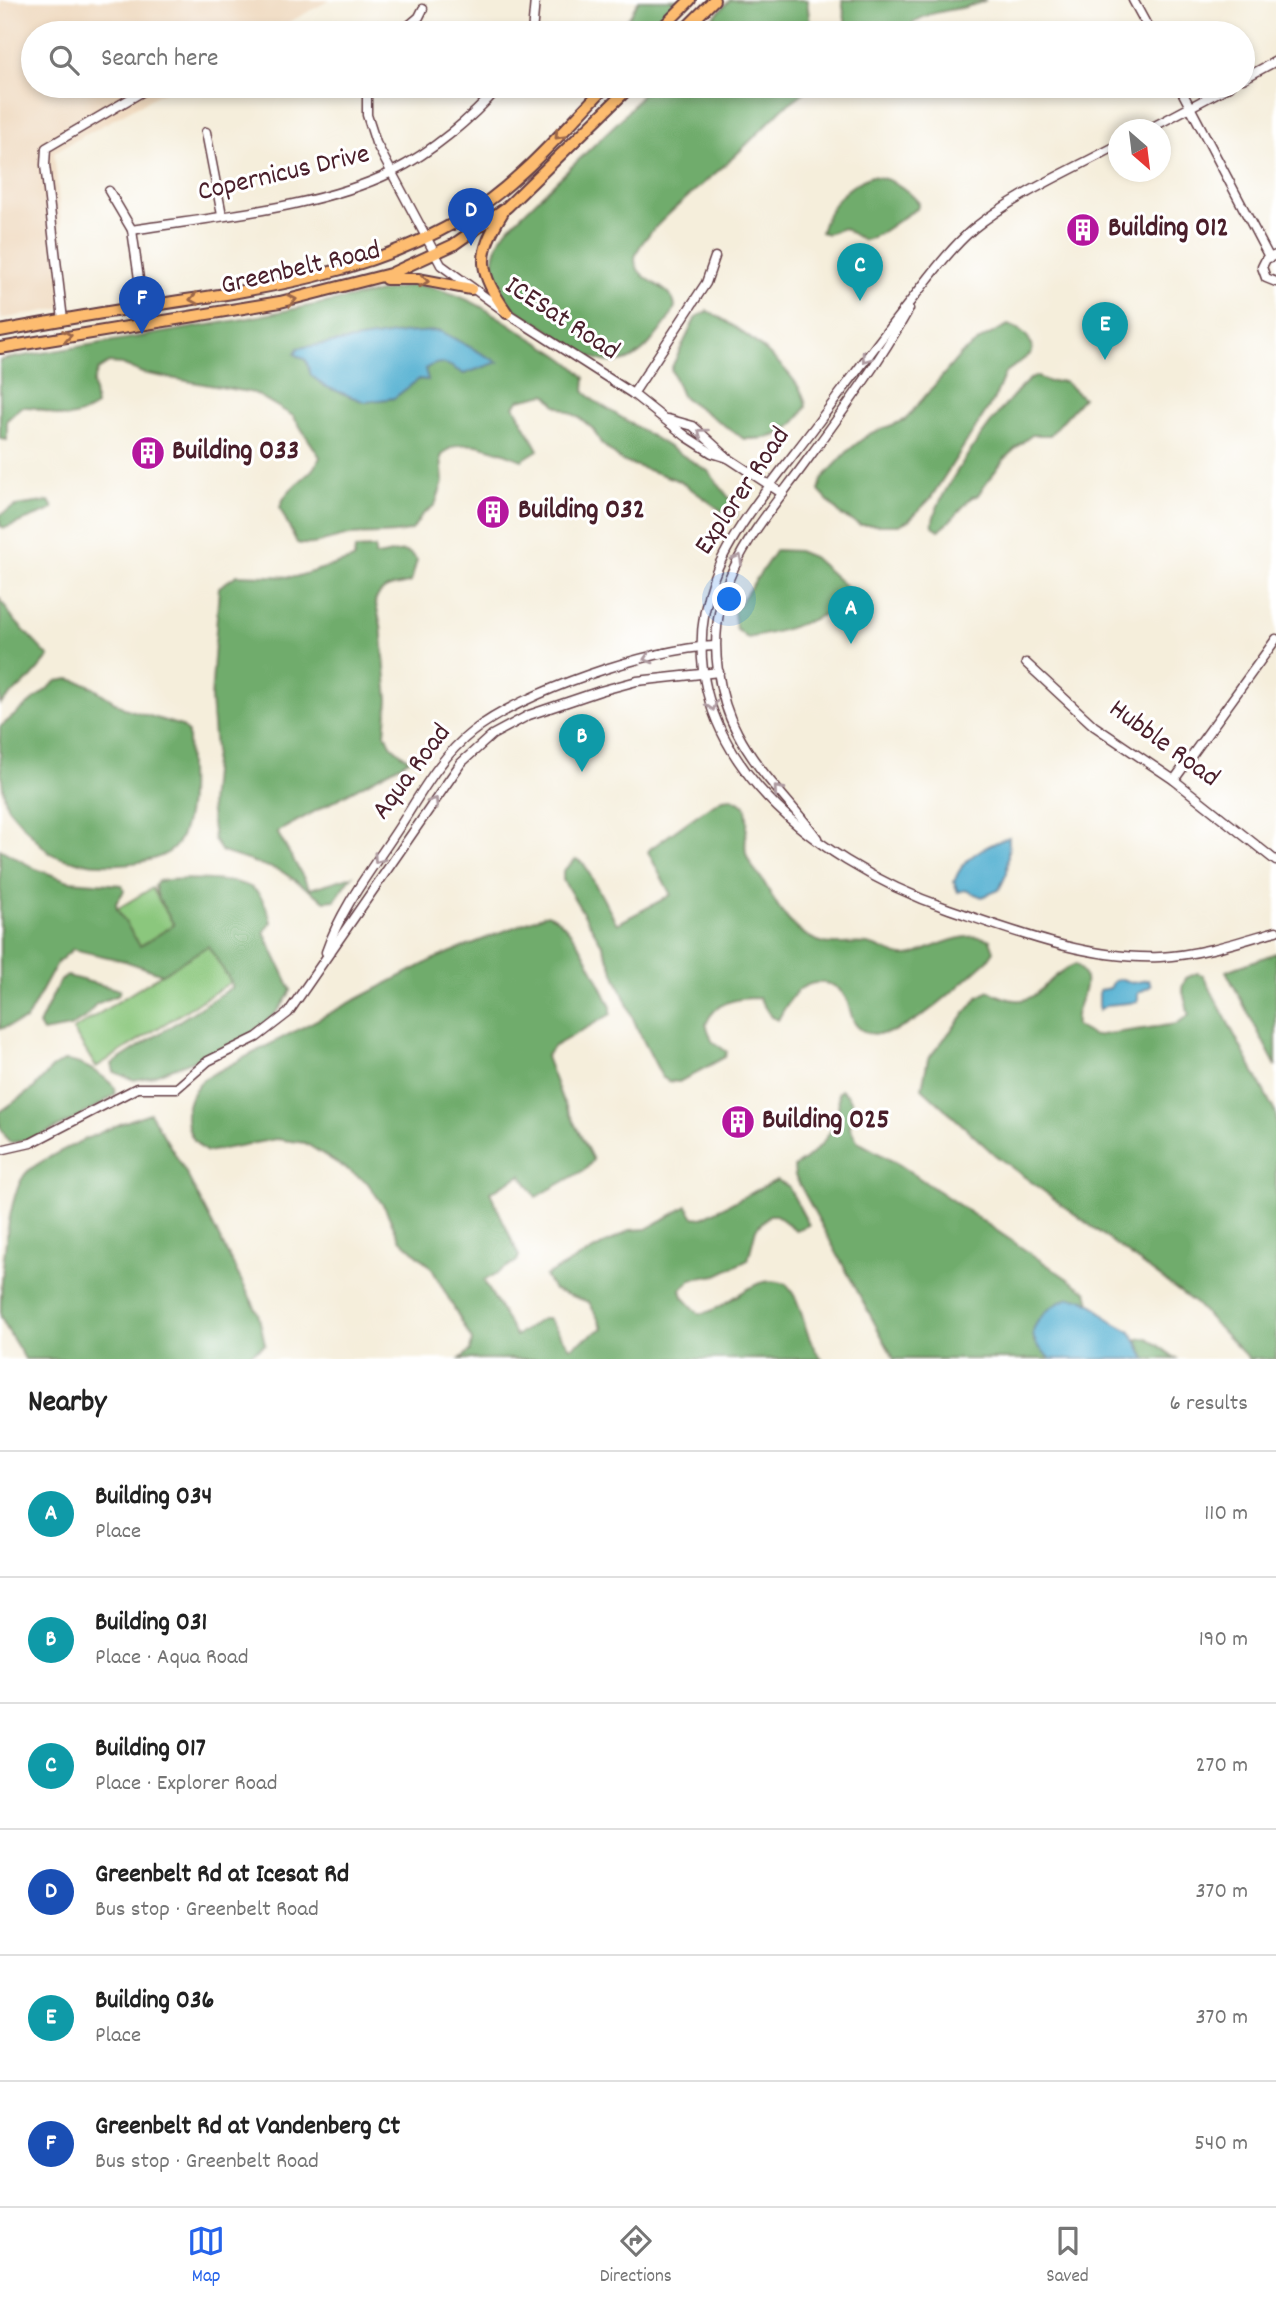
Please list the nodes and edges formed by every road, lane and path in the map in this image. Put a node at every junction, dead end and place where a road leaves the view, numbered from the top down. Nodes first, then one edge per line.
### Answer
1 (535, 0) edge
2 (690, 0) edge
3 (714, 0) edge
4 (1133, 0) edge
5 (423, 9) dead end
6 (414, 21) edge
7 (532, 21) edge
8 (669, 21) edge
9 (693, 21) edge
10 (1144, 21) edge
11 (1276, 61) edge
12 (1255, 72) edge
13 (131, 98) edge
14 (367, 98) edge
15 (487, 98) edge
16 (595, 98) edge
17 (619, 98) edge
18 (1185, 98) edge
19 (1207, 98) edge
20 (1190, 107) junction
21 (1168, 119) edge
22 (206, 132) dead end
23 (1108, 151) edge
24 (391, 173) junction
25 (109, 191) dead end
26 (507, 207) junction
27 (222, 215) junction
28 (132, 230) junction
29 (425, 238) junction
30 (434, 256) junction
31 (1273, 256) edge
32 (715, 257) dead end
33 (376, 279) junction
34 (1276, 282) edge
35 (923, 285) junction
36 (471, 289) junction
37 (143, 307) junction
38 (507, 313) junction
39 (62, 320) junction
40 (0, 331) edge
41 (0, 348) edge
42 (633, 394) junction
43 (772, 485) junction
44 (783, 494) junction
45 (1276, 639) edge
46 (715, 646) junction
47 (702, 647) junction
48 (1026, 663) dead end
49 (719, 672) junction
50 (704, 674) junction
51 (1174, 780) junction
52 (821, 843) junction
53 (1276, 861) edge
54 (1276, 931) edge
55 (324, 958) junction
56 (0, 1150) edge

1 - 7 street
2 - 8 main road
3 - 9 main road
4 - 10 street
5 - 6 street
11 - 12 street
13 - 39 street
14 - 24 street
15 - 24 street, Copernicus Drive
16 -> 29 main road, Greenbelt Road
17 - 26 main road, Greenbelt Road
18 - 20 street
19 - 20 street
20 - 21 street
20 - 31 street
22 - 27 street
23 - 35 street, Explorer Road
24 - 27 street, Copernicus Drive
24 - 29 street
25 - 28 street
26 - 30 main road, Greenbelt Road
26 - 38 main road
27 - 28 street, Copernicus Drive
28 - 37 street
29 - 30 street
29 -> 37 main road, Greenbelt Road
30 - 33 main road, Greenbelt Road
30 - 36 street, ICESat Road
31 - 34 street
32 - 42 street
33 -> 36 main road
41 -> 33 main road, Greenbelt Road
35 -> 43 street, Explorer Road
35 - 44 street, Explorer Road
36 - 38 street, ICESat Road
37 - 39 main road, Greenbelt Road
38 - 42 street, ICESat Road
39 - 40 main road, Greenbelt Road
42 - 43 street, ICESat Road
43 - 44 street, ICESat Road
43 - 47 street, Explorer Road
46 -> 44 street, Explorer Road
45 - 51 street
46 - 47 street, Aqua Road
46 - 49 street, Explorer Road
47 - 50 street, Explorer Road
47 -> 55 street, Aqua Road
48 - 51 street, Hubble Road
49 - 50 street, Aqua Road
52 -> 49 street, Explorer Road
50 -> 52 street, Explorer Road
55 -> 50 street, Aqua Road
51 - 53 street, Hubble Road
52 - 54 street, Explorer Road
55 - 56 street, Aqua Road

